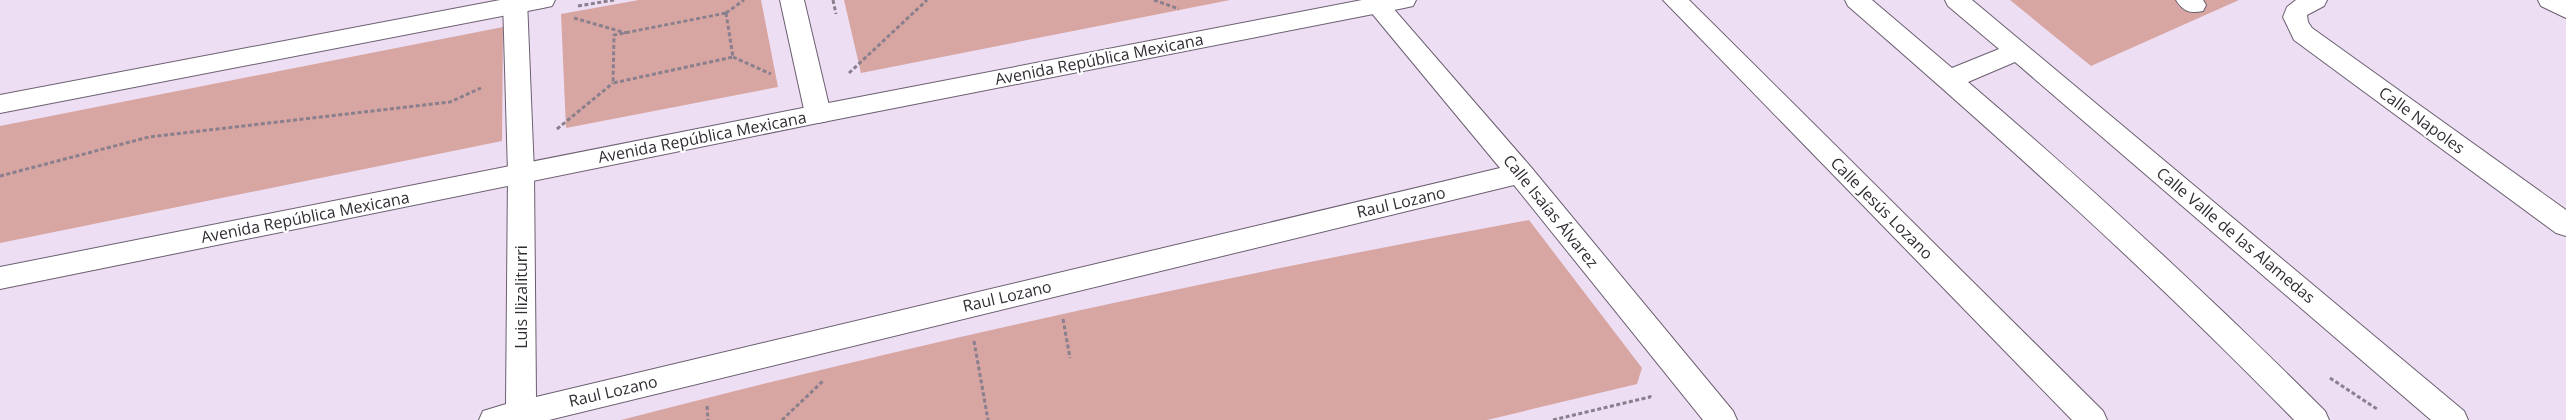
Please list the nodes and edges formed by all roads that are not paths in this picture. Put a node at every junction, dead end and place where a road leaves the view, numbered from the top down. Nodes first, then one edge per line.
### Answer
1 (543, 0) edge
2 (792, 0) edge
3 (1404, 0) edge
4 (1674, 0) edge
5 (1857, 0) edge
6 (1957, 0) edge
7 (2550, 0) edge
8 (515, 2) edge
9 (2308, 3) edge
10 (1377, 5) junction
11 (2566, 10) edge
12 (2019, 51) junction
13 (1950, 79) junction
14 (0, 104) edge
15 (818, 114) junction
16 (520, 173) junction
17 (1520, 173) junction
18 (2566, 225) edge
19 (0, 278) edge
20 (512, 418) edge
21 (2090, 418) edge
22 (1720, 420) edge
23 (2314, 420) edge
24 (2453, 420) edge

1 - 8 street
2 - 15 street
3 - 10 street, Avenida República Mexicana
4 - 21 street, Calle Jesús Lozano
5 - 13 street
6 - 12 street, Calle Valle de las Alamedas
7 - 11 street
8 - 14 street
8 - 16 street, Luis Ilizaliturri
9 - 18 street, Calle Napoles
10 - 15 street, Avenida República Mexicana
10 - 17 street, Calle Isaías Álvarez
12 - 13 street
12 - 24 street, Calle Valle de las Alamedas
13 - 23 street
15 - 16 street, Avenida República Mexicana
16 - 19 street, Avenida República Mexicana
16 - 20 street, Luis Ilizaliturri
17 - 20 street, Raul Lozano
17 - 22 street, Calle Isaías Álvarez

